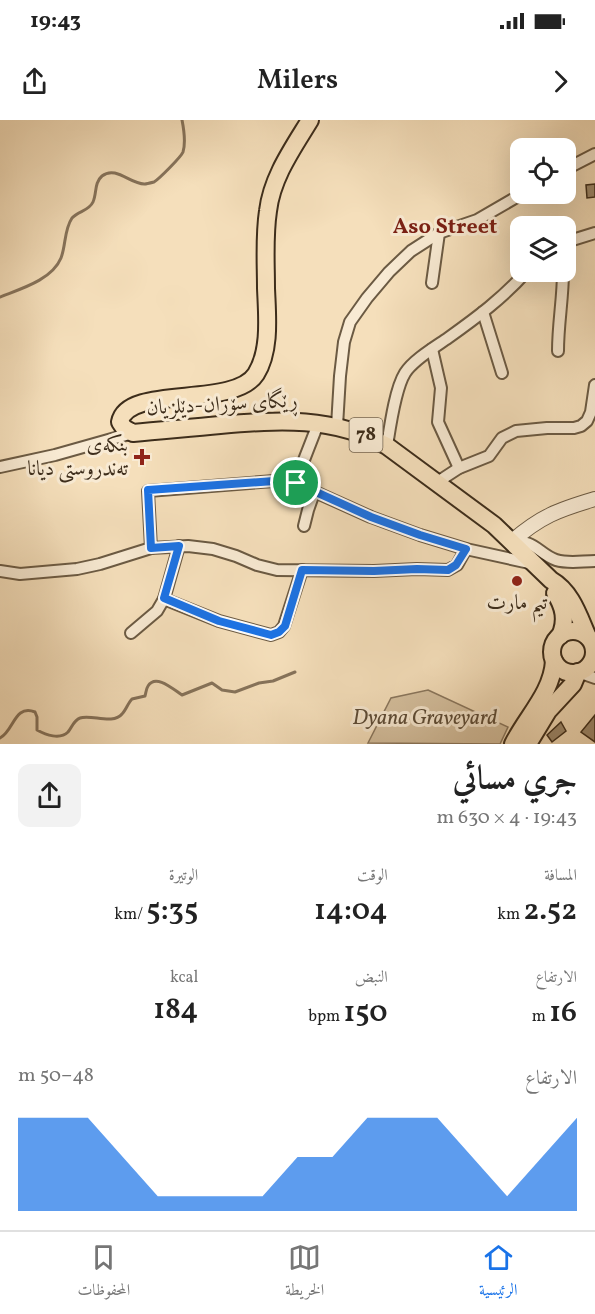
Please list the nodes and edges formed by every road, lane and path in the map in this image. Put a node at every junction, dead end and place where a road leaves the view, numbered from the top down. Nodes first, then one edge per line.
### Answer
1 (310, 120) edge
2 (595, 154) edge
3 (576, 164) edge
4 (510, 201) edge
5 (439, 233) junction
6 (595, 233) edge
7 (576, 239) edge
8 (516, 282) edge
9 (563, 282) edge
10 (432, 283) dead end
11 (483, 312) junction
12 (432, 349) junction
13 (558, 351) dead end
14 (502, 373) dead end
15 (595, 385) edge
16 (318, 424) junction
17 (337, 426) junction
18 (132, 433) junction
19 (387, 446) junction
20 (0, 467) edge
21 (459, 468) junction
22 (296, 483) junction
23 (436, 483) junction
24 (314, 493) junction
25 (595, 499) edge
26 (304, 526) dead end
27 (512, 543) junction
28 (179, 546) junction
29 (151, 548) junction
30 (466, 549) junction
31 (595, 561) edge
32 (534, 564) junction
33 (302, 570) junction
34 (0, 571) edge
35 (551, 580) junction
36 (164, 598) junction
37 (130, 633) dead end
38 (560, 636) junction
39 (591, 638) edge
40 (594, 657) edge
41 (554, 661) junction
42 (578, 672) junction
43 (595, 678) edge
44 (513, 744) edge
45 (528, 744) edge

1 - 18 main road, ڕێگای سۆران-دێلزیان
2 - 3 street
4 - 5 street
5 - 10 street
5 - 17 street
6 - 7 street
8 - 11 street
9 - 13 street
11 - 12 street
11 - 14 street
12 - 19 street
12 - 21 street
15 - 21 street
16 - 17 main road, ڕێگای سۆران-دێلزیان / 78
16 - 18 main road, ڕێگای سۆران-دێلزیان / 78
16 - 22 street
17 - 19 main road, ڕێگای سۆران-دێلزیان / 78
18 - 20 street
19 - 23 main road, ڕێگای سۆران-دێلزیان / 78
21 - 23 street
22 - 24 street
22 - 29 street
23 - 27 main road, ڕێگای سۆران-دێلزیان / 78
24 - 26 street
24 - 30 street
25 - 27 street
27 - 31 street
27 - 32 main road, ڕێگای سۆران-دێلزیان / 78
28 - 29 street
28 - 33 street
28 - 36 street
29 - 34 street
30 - 32 street
30 - 33 street
32 - 35 main road, ڕێگای سۆران-دێلزیان / 78
33 - 36 street
35 - 38 main road, ڕێگای سۆران-دێلزیان
35 - 39 main road, ڕێگای سۆران-دێلزیان
36 - 37 street
38 - 39 main road
38 - 41 main road
39 - 40 main road
40 - 42 main road
41 - 42 main road
41 - 44 main road
42 - 43 street
42 - 45 main road

